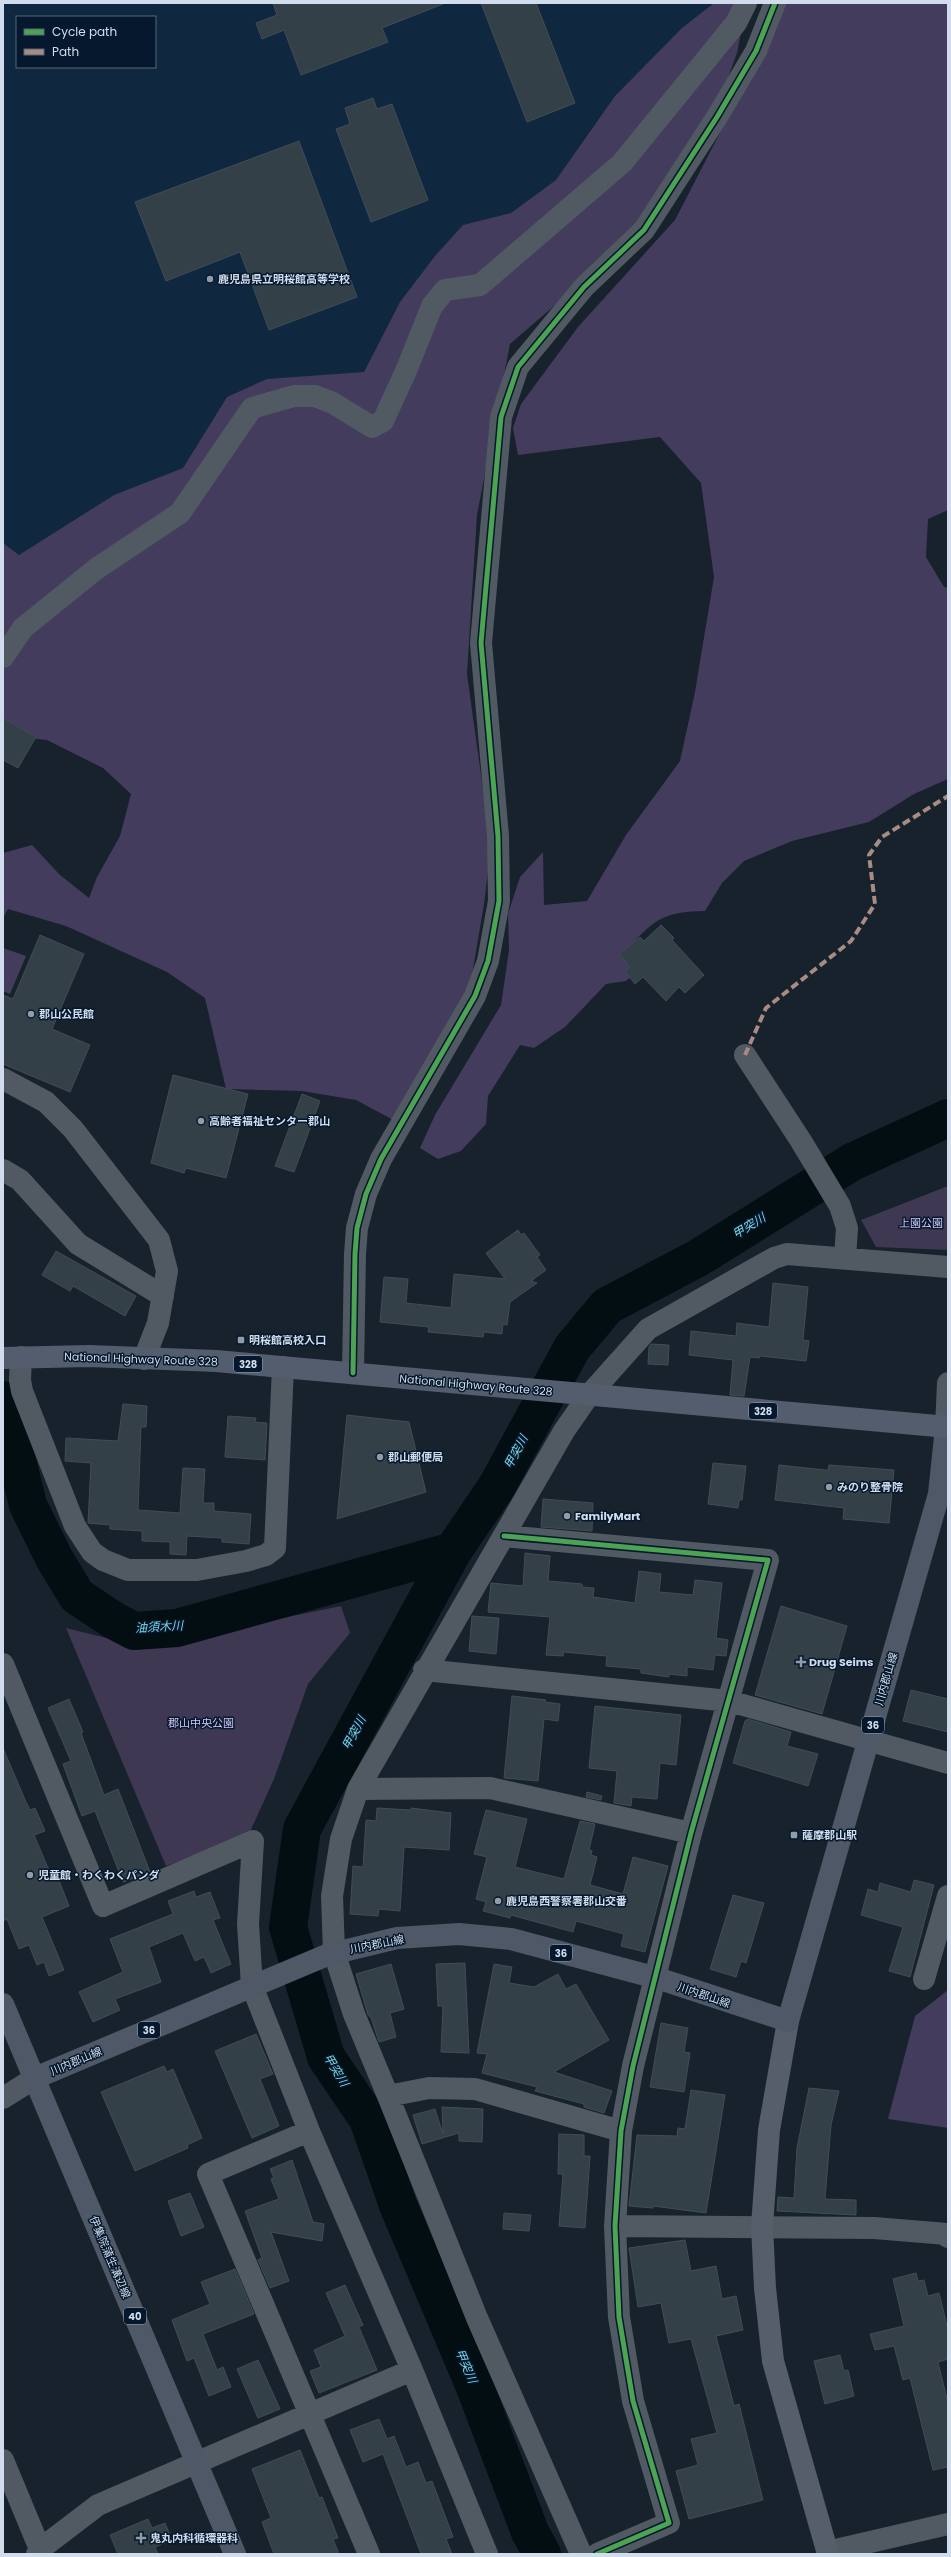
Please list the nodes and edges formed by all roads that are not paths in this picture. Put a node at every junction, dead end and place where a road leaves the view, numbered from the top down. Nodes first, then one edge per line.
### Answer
1 (746, 3) edge
2 (775, 3) edge
3 (3, 657) edge
4 (745, 1055) dead end
5 (3, 1079) edge
6 (3, 1170) edge
7 (845, 1258) junction
8 (948, 1267) edge
9 (163, 1296) junction
10 (12, 1358) edge
11 (144, 1358) junction
12 (283, 1367) junction
13 (352, 1373) junction
14 (948, 1383) edge
15 (584, 1395) junction
16 (947, 1427) edge
17 (504, 1536) junction
18 (3, 1664) edge
19 (424, 1670) junction
20 (729, 1701) junction
21 (868, 1741) junction
22 (948, 1763) edge
23 (358, 1789) junction
24 (692, 1833) junction
25 (948, 1896) edge
26 (330, 1953) junction
27 (656, 1978) junction
28 (924, 1979) dead end
29 (258, 1984) junction
30 (3, 2004) edge
31 (788, 2021) junction
32 (35, 2078) junction
33 (388, 2096) junction
34 (3, 2098) edge
35 (309, 2131) junction
36 (622, 2131) junction
37 (614, 2226) junction
38 (762, 2226) junction
39 (948, 2237) edge
40 (412, 2370) junction
41 (311, 2412) junction
42 (3, 2460) edge
43 (196, 2462) junction
44 (948, 2524) edge
45 (40, 2553) edge
46 (826, 2553) edge
47 (235, 2554) edge
48 (369, 2554) edge
49 (487, 2554) edge
50 (581, 2554) edge
51 (597, 2554) edge

1 - 3 street
2 - 13 street
4 - 7 street
5 - 9 street
6 - 9 street
7 - 8 street
7 - 15 street
9 - 11 street
10 - 11 highway, National Highway Route 328 / 328
10 - 12 street
11 - 12 highway, National Highway Route 328 / 328
12 - 13 highway, National Highway Route 328 / 328
13 - 15 highway, National Highway Route 328 / 328
14 - 16 street
15 - 16 highway, National Highway Route 328 / 328
15 - 17 street
16 - 21 main road, 川内郡山線 / 36
17 - 19 street
17 - 20 street
18 - 29 street
19 - 20 street
19 - 23 street
20 - 21 street
20 - 24 street
21 - 22 street
21 - 31 main road, 川内郡山線 / 36
23 - 24 street
23 - 26 street
24 - 27 street
25 - 28 street
26 - 27 main road, 川内郡山線 / 36
26 - 29 main road, 川内郡山線 / 36
26 - 33 street
27 - 31 main road, 川内郡山線 / 36
27 - 36 street
29 - 32 main road, 川内郡山線 / 36
29 - 35 street
30 - 32 main road, 伊集院蒲生溝辺線 / 40
31 - 38 street
32 - 34 street
32 - 43 main road, 伊集院蒲生溝辺線 / 40
33 - 36 street
33 - 50 street
35 - 40 street
35 - 41 street
36 - 37 street
37 - 38 street
37 - 51 street
38 - 39 street
38 - 46 street
40 - 41 street
40 - 49 street
41 - 43 street
41 - 48 street
42 - 45 street
43 - 45 street
43 - 47 main road, 伊集院蒲生溝辺線 / 40
44 - 46 street

